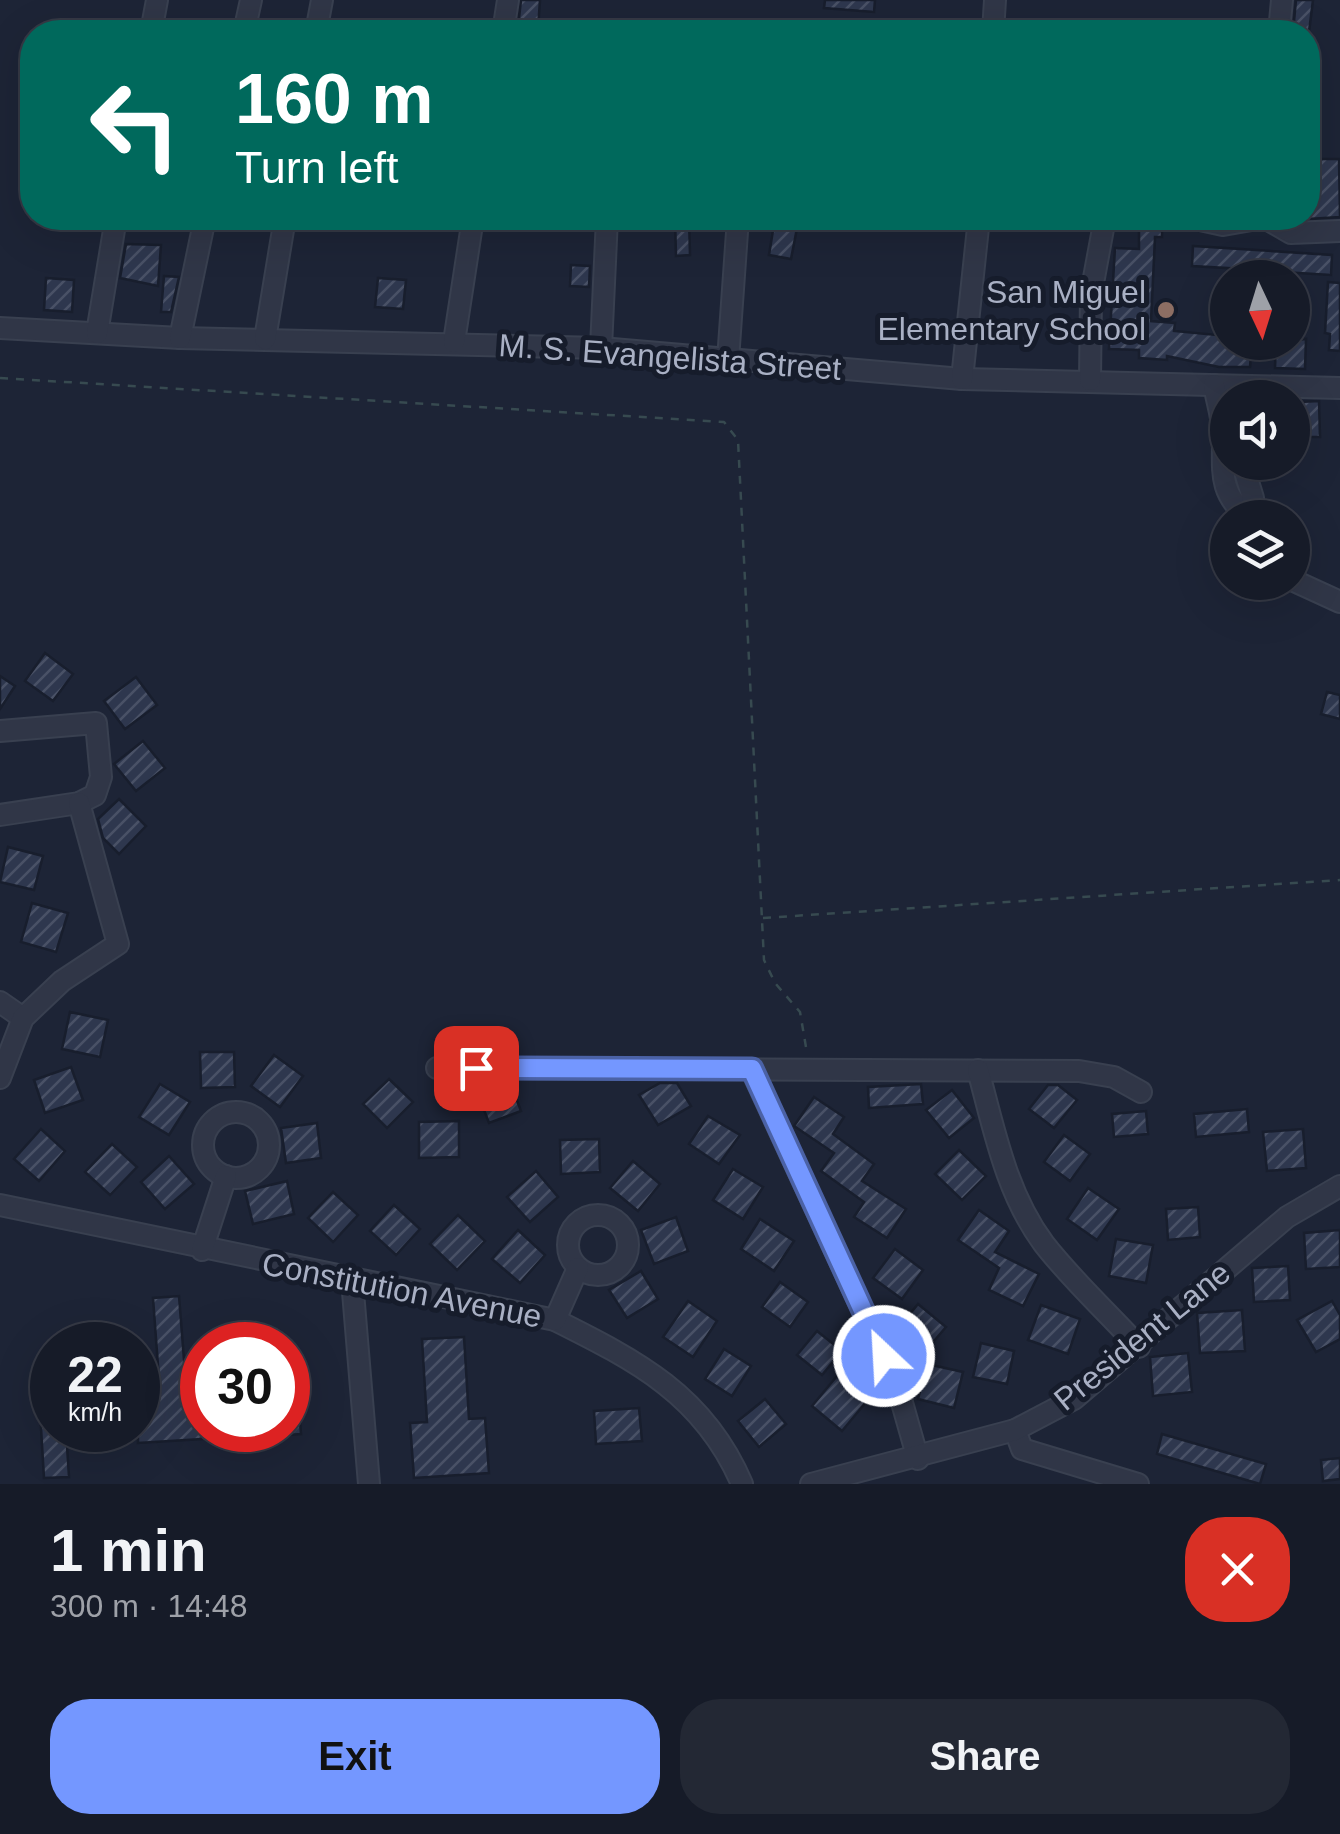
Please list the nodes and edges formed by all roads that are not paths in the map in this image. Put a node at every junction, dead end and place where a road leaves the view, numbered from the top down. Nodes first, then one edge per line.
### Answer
1 (114, 230) edge
2 (202, 230) edge
3 (283, 230) edge
4 (472, 230) edge
5 (606, 230) edge
6 (737, 230) edge
7 (978, 230) edge
8 (1103, 230) edge
9 (1287, 230) edge
10 (1340, 231) edge
11 (0, 328) edge
12 (97, 333) junction
13 (180, 338) junction
14 (266, 339) junction
15 (454, 342) junction
16 (602, 348) junction
17 (728, 360) junction
18 (962, 379) junction
19 (1090, 380) junction
20 (1210, 385) edge
21 (1310, 387) edge
22 (1340, 388) edge
23 (1310, 588) edge
24 (1340, 602) edge
25 (0, 731) edge
26 (79, 803) junction
27 (0, 815) edge
28 (0, 1002) edge
29 (24, 1018) junction
30 (436, 1068) dead end
31 (752, 1069) junction
32 (978, 1070) junction
33 (0, 1078) edge
34 (1141, 1092) dead end
35 (226, 1176) dead end
36 (1340, 1186) edge
37 (0, 1206) edge
38 (202, 1250) junction
39 (578, 1268) dead end
40 (352, 1280) junction
41 (555, 1320) junction
42 (1139, 1347) junction
43 (1015, 1430) junction
44 (918, 1460) junction
45 (369, 1484) edge
46 (742, 1484) edge
47 (812, 1484) edge
48 (1138, 1484) edge

1 - 12 street
2 - 13 street
3 - 14 street
4 - 15 street
5 - 16 street
6 - 17 street
7 - 18 street
8 - 19 street
9 - 10 street
11 - 12 street, M. S. Evangelista Street
12 - 13 street, M. S. Evangelista Street
13 - 14 street, M. S. Evangelista Street
14 - 15 street, M. S. Evangelista Street
15 - 16 street, M. S. Evangelista Street
16 - 17 street, M. S. Evangelista Street
17 - 18 street, M. S. Evangelista Street
18 - 19 street, M. S. Evangelista Street
19 - 20 street, M. S. Evangelista Street
21 - 22 street, M. S. Evangelista Street
23 - 24 street
25 - 26 street
26 - 27 street
26 - 29 street
28 - 29 street
29 - 33 street
30 - 31 street
31 - 32 street
31 - 44 street
32 - 34 street
32 - 42 street
35 - 38 street
36 - 42 street, President Lane
37 - 38 street, Constitution Avenue
38 - 40 street, Constitution Avenue
39 - 41 street
40 - 41 street, Constitution Avenue
40 - 45 street
41 - 46 street, Constitution Avenue
42 - 43 street, President Lane
43 - 44 street, President Lane
43 - 48 street
44 - 47 street, President Lane

